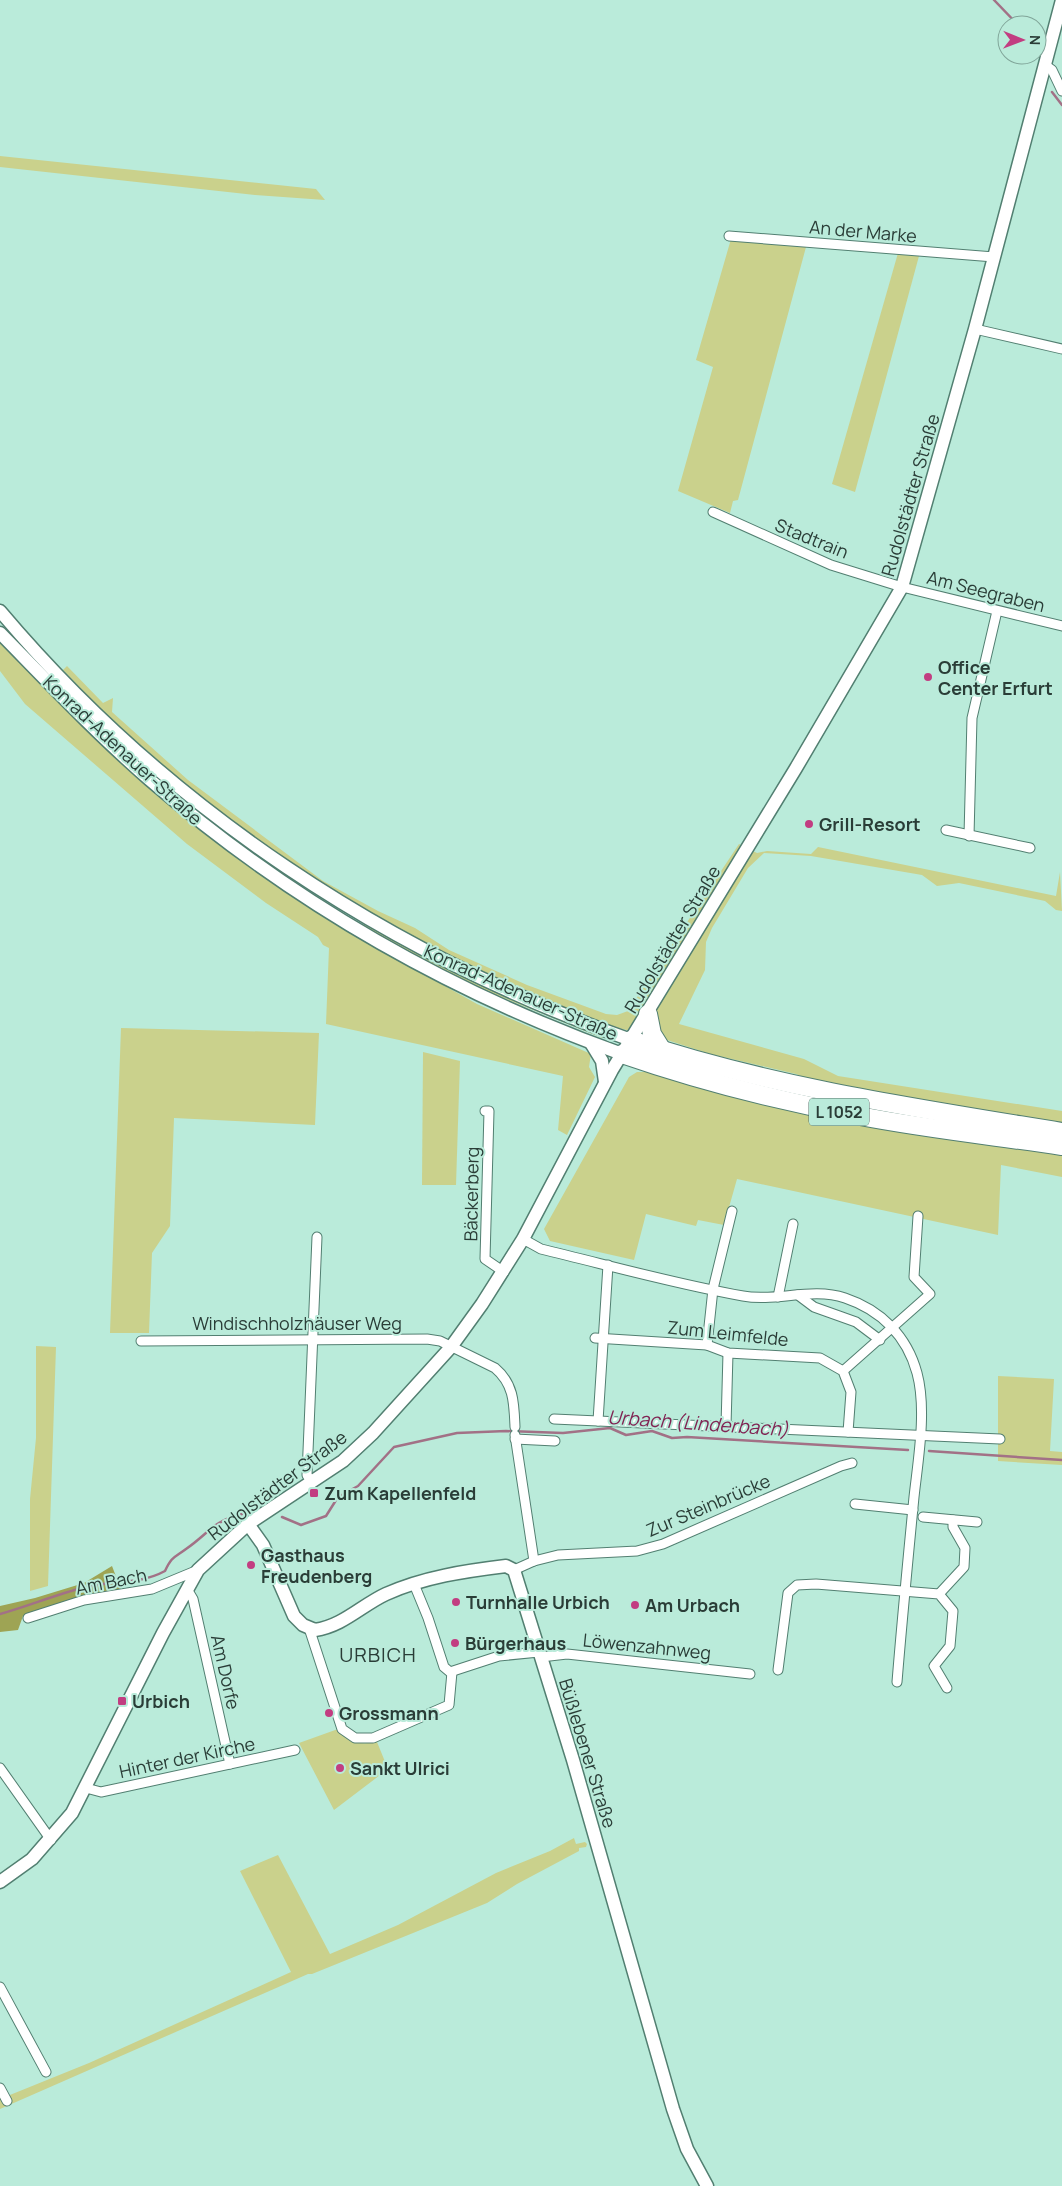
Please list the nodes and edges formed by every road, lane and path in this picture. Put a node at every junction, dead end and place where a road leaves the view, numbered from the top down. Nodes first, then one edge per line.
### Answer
1 (1062, 0) edge
2 (1047, 54) edge
3 (1044, 65) joint
4 (1062, 91) edge
5 (729, 236) dead end
6 (994, 257) junction
7 (975, 329) junction
8 (1062, 349) edge
9 (713, 512) dead end
10 (902, 588) junction
11 (0, 611) edge
12 (997, 611) junction
13 (1062, 626) edge
14 (0, 633) edge
15 (946, 830) dead end
16 (968, 836) junction
17 (1030, 848) dead end
18 (648, 1014) junction
19 (591, 1043) junction
20 (626, 1047) junction
21 (662, 1050) junction
22 (605, 1082) junction
23 (485, 1111) dead end
24 (1062, 1132) edge
25 (1062, 1146) edge
26 (732, 1210) dead end
27 (918, 1216) dead end
28 (793, 1224) dead end
29 (317, 1237) dead end
30 (523, 1239) junction
31 (608, 1265) junction
32 (504, 1272) junction
33 (713, 1289) junction
34 (798, 1295) junction
35 (778, 1297) junction
36 (893, 1328) junction
37 (599, 1338) junction
38 (312, 1339) junction
39 (141, 1340) dead end
40 (880, 1340) junction
41 (707, 1345) junction
42 (451, 1347) junction
43 (728, 1354) junction
44 (842, 1371) junction
45 (554, 1419) dead end
46 (598, 1421) junction
47 (726, 1426) junction
48 (848, 1432) junction
49 (515, 1434) junction
50 (920, 1436) junction
51 (1000, 1439) dead end
52 (555, 1441) dead end
53 (852, 1463) dead end
54 (312, 1483) junction
55 (855, 1504) dead end
56 (913, 1510) junction
57 (923, 1517) dead end
58 (953, 1520) junction
59 (977, 1522) dead end
60 (248, 1524) junction
61 (534, 1561) junction
62 (198, 1570) junction
63 (514, 1570) junction
64 (414, 1584) junction
65 (187, 1589) junction
66 (905, 1591) junction
67 (938, 1594) junction
68 (28, 1618) dead end
69 (309, 1628) junction
70 (540, 1655) junction
71 (778, 1670) dead end
72 (452, 1672) junction
73 (750, 1674) dead end
74 (897, 1682) dead end
75 (947, 1688) dead end
76 (295, 1750) dead end
77 (230, 1764) junction
78 (0, 1768) edge
79 (86, 1788) junction
80 (51, 1840) junction
81 (0, 1882) edge
82 (0, 1987) edge
83 (46, 2072) dead end
84 (0, 2088) edge
85 (7, 2101) dead end
86 (707, 2186) edge

1 - 2 street, Rudolstädter Straße
3 - 4 street
3 - 6 street, Rudolstädter Straße
5 - 6 street, An der Marke
6 - 7 street, Rudolstädter Straße
7 - 8 street
7 - 10 street, Rudolstädter Straße
9 - 10 street, Stadtrain
10 - 12 street, Am Seegraben
10 - 18 street, Rudolstädter Straße
11 - 20 street, Konrad-Adenauer-Straße / L 1052
12 - 13 street, Am Seegraben
12 - 16 street
14 - 19 street, Konrad-Adenauer-Straße / L 1052
15 - 16 street
16 - 17 street
18 - 20 street, Rudolstädter Straße
18 - 21 highway
19 - 20 street, Konrad-Adenauer-Straße / L 1052
19 - 22 street
20 - 21 highway, Konrad-Adenauer-Straße / L 1052
20 - 22 street, Rudolstädter Straße
20 - 25 highway, Konrad-Adenauer-Straße / L 1052
21 - 24 highway, Konrad-Adenauer-Straße / L 1052
22 - 30 street, Rudolstädter Straße
23 - 32 street, Bäckerberg
26 - 33 street
27 - 36 street
28 - 35 street
29 - 38 street
30 - 31 street
30 - 32 street, Rudolstädter Straße
31 - 33 street
31 - 37 street
32 - 42 street, Rudolstädter Straße
33 - 35 street
33 - 41 street
34 - 35 street
34 - 36 street
34 - 40 street
36 - 40 street
36 - 50 street
37 - 41 street, Zum Leimfelde
37 - 46 street
38 - 39 street, Windischholzhäuser Weg
38 - 42 street, Windischholzhäuser Weg
38 - 54 street
40 - 44 street
41 - 43 street, Zum Leimfelde
42 - 49 street, Windischholzhäuser Weg
42 - 54 street, Rudolstädter Straße
43 - 44 street, Zum Leimfelde
43 - 47 street
44 - 48 street
45 - 46 street
46 - 47 street
47 - 48 street
48 - 50 street
49 - 52 street
49 - 61 street, Windischholzhäuser Weg
50 - 51 street
50 - 56 street
53 - 61 street, Zur Steinbrücke
54 - 60 street, Rudolstädter Straße
55 - 56 street
56 - 66 street
57 - 58 street
58 - 59 street
58 - 67 street
60 - 62 street, Rudolstädter Straße
60 - 69 street
61 - 63 street, Zur Steinbrücke
62 - 65 street, Rudolstädter Straße
62 - 68 street, Am Bach
63 - 64 street
63 - 70 street, Büßlebener Straße
64 - 69 street
64 - 72 street
65 - 77 street, Am Dorfe
65 - 79 street, Rudolstädter Straße
66 - 67 street
66 - 71 street
66 - 74 street
67 - 75 street
69 - 72 street
70 - 72 street, Löwenzahnweg
70 - 73 street, Löwenzahnweg
70 - 86 street, Büßlebener Straße
76 - 77 street, Hinter der Kirche
77 - 79 street, Hinter der Kirche
78 - 80 street
79 - 80 street, Rudolstädter Straße
80 - 81 street, Rudolstädter Straße
82 - 83 street
84 - 85 street

